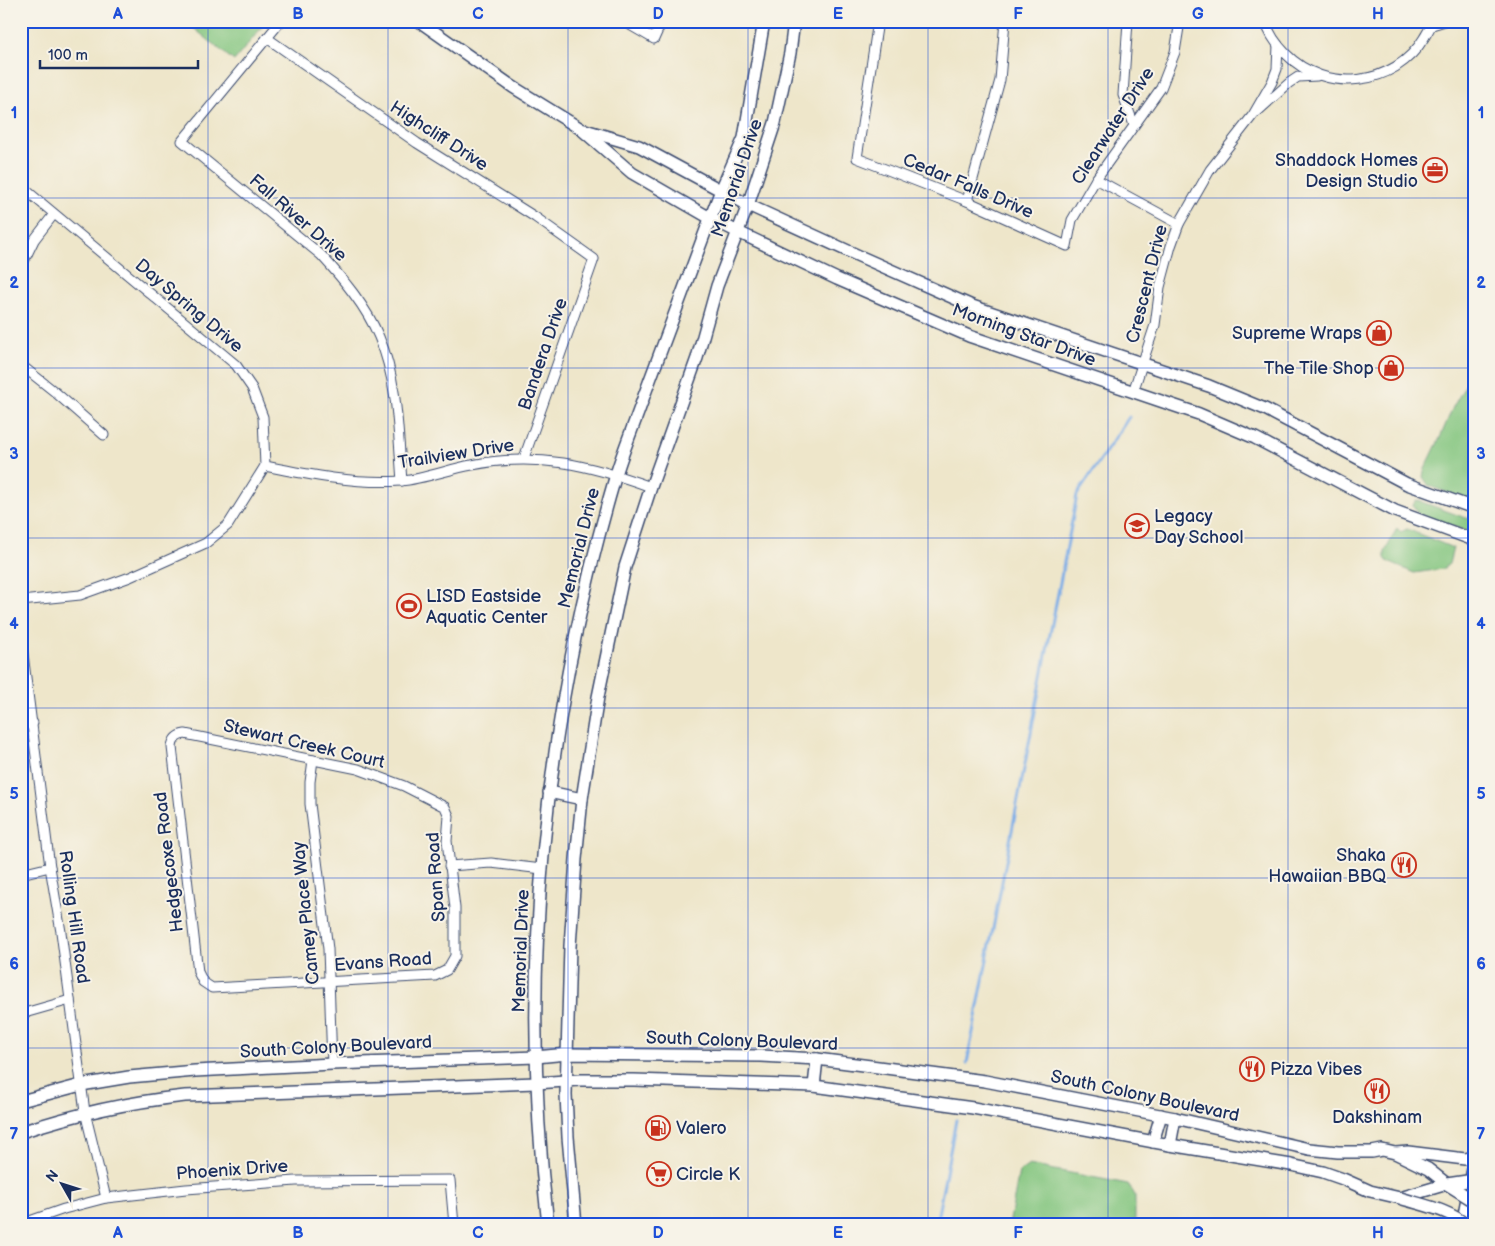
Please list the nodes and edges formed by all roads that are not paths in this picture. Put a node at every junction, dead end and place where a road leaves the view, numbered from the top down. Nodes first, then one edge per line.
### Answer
1 (281, 21) edge
2 (419, 21) edge
3 (623, 21) edge
4 (662, 21) edge
5 (764, 21) edge
6 (794, 21) edge
7 (878, 21) edge
8 (1006, 21) edge
9 (1128, 21) edge
10 (1180, 21) edge
11 (1265, 21) edge
12 (1444, 21) edge
13 (1432, 23) edge
14 (267, 38) junction
15 (1278, 45) junction
16 (1317, 76) junction
17 (1253, 115) junction
18 (1134, 125) junction
19 (581, 129) junction
20 (1096, 179) junction
21 (21, 186) edge
22 (721, 190) junction
23 (967, 201) junction
24 (748, 205) junction
25 (54, 214) junction
26 (710, 218) junction
27 (1178, 224) junction
28 (738, 232) junction
29 (1067, 246) joint
30 (594, 259) joint
31 (21, 267) edge
32 (21, 365) edge
33 (1143, 365) junction
34 (1133, 392) junction
35 (104, 435) dead end
36 (524, 458) junction
37 (265, 466) junction
38 (616, 474) junction
39 (402, 481) junction
40 (651, 486) junction
41 (1474, 508) edge
42 (1474, 540) edge
43 (21, 601) edge
44 (21, 638) edge
45 (33, 723) junction
46 (21, 726) edge
47 (176, 738) joint
48 (313, 760) junction
49 (549, 792) junction
50 (582, 799) junction
51 (448, 811) joint
52 (449, 866) junction
53 (50, 867) junction
54 (542, 869) junction
55 (21, 874) edge
56 (447, 970) joint
57 (203, 982) joint
58 (330, 982) junction
59 (70, 1000) junction
60 (21, 1014) edge
61 (567, 1054) junction
62 (536, 1057) junction
63 (817, 1059) junction
64 (332, 1064) junction
65 (566, 1081) junction
66 (536, 1083) junction
67 (82, 1085) junction
68 (814, 1086) junction
69 (21, 1102) edge
70 (86, 1112) junction
71 (1160, 1115) junction
72 (1175, 1118) junction
73 (21, 1132) edge
74 (1154, 1142) junction
75 (1170, 1145) junction
76 (1394, 1153) junction
77 (1474, 1157) edge
78 (1474, 1163) edge
79 (1474, 1180) edge
80 (1447, 1184) junction
81 (106, 1198) junction
82 (1400, 1198) junction
83 (1474, 1200) edge
84 (21, 1224) edge
85 (454, 1225) edge
86 (548, 1225) edge
87 (576, 1225) edge
88 (1462, 1225) edge
89 (1466, 1225) edge

1 - 14 street
2 - 19 main road, Morning Star Drive
3 - 4 street
5 - 22 main road, Memorial Drive
6 - 24 main road, Memorial Drive
7 - 23 street, Cedar Falls Drive
8 - 23 street
9 - 18 street
10 - 18 street, Clearwater Drive
11 - 15 street
12 - 13 street
13 - 16 street
14 - 30 street, Highcliff Drive
14 - 39 street, Fall River Drive
15 - 16 street
15 - 17 street, Crescent Drive
16 - 17 street, Crescent Drive
17 - 27 street, Crescent Drive
18 - 20 street, Clearwater Drive
19 - 22 main road, Morning Star Drive
19 - 26 main road, Morning Star Drive
20 - 27 street
20 - 29 street, Clearwater Drive
21 - 25 street, Day Spring Drive
22 - 24 main road, Morning Star Drive
22 - 26 main road, Memorial Drive
23 - 29 street, Cedar Falls Drive
24 - 28 main road, Memorial Drive
24 - 33 main road, Morning Star Drive
25 - 31 street
25 - 37 street, Day Spring Drive
26 - 28 main road, Morning Star Drive
26 - 38 main road, Memorial Drive
27 - 33 street, Crescent Drive
28 - 34 main road, Morning Star Drive
28 - 40 main road, Memorial Drive
30 - 36 street, Bandera Drive
32 - 35 street
33 - 34 street, Crescent Drive
33 - 41 main road, Morning Star Drive
34 - 42 main road, Morning Star Drive
36 - 38 street, Trailview Drive
36 - 39 street, Trailview Drive
37 - 39 street, Trailview Drive
37 - 43 street
38 - 40 street, Trailview Drive
38 - 49 main road, Memorial Drive
40 - 50 main road, Memorial Drive
44 - 45 street, Rolling Hill Road
45 - 46 street
45 - 53 street, Rolling Hill Road
47 - 48 street, Stewart Creek Court
47 - 57 street, Hedgecoxe Road
48 - 51 street, Stewart Creek Court
48 - 58 street, Camey Place Way
49 - 50 main road
49 - 54 main road, Memorial Drive
50 - 61 main road, Memorial Drive
51 - 52 street, Span Road
52 - 54 street
52 - 56 street, Span Road
53 - 55 street
53 - 59 street, Rolling Hill Road
54 - 62 main road, Memorial Drive
56 - 58 street, Evans Road
57 - 58 street, Evans Road
58 - 64 street, Camey Place Way
59 - 60 street
59 - 67 street, Rolling Hill Road
61 - 62 main road, South Colony Boulevard
61 - 63 main road, South Colony Boulevard
61 - 65 main road, Memorial Drive
62 - 64 main road, South Colony Boulevard
62 - 66 main road, Memorial Drive
63 - 68 main road
63 - 71 main road, South Colony Boulevard
64 - 67 main road, South Colony Boulevard
65 - 66 main road
65 - 68 main road
65 - 87 main road, Memorial Drive
66 - 70 main road
66 - 86 main road, Memorial Drive
67 - 69 main road, South Colony Boulevard
67 - 70 street, Rolling Hill Road
68 - 74 main road
70 - 73 main road
70 - 81 street, Rolling Hill Road
71 - 72 main road, South Colony Boulevard
71 - 74 main road
72 - 75 main road
72 - 76 main road, South Colony Boulevard
74 - 75 main road
75 - 82 main road
76 - 77 main road
76 - 80 main road, South Colony Boulevard
78 - 88 main road
79 - 80 main road, bridge
80 - 82 main road
80 - 83 main road, South Colony Boulevard, bridge
81 - 84 street, Phoenix Drive
81 - 85 street, Phoenix Drive
82 - 89 main road, bridge

